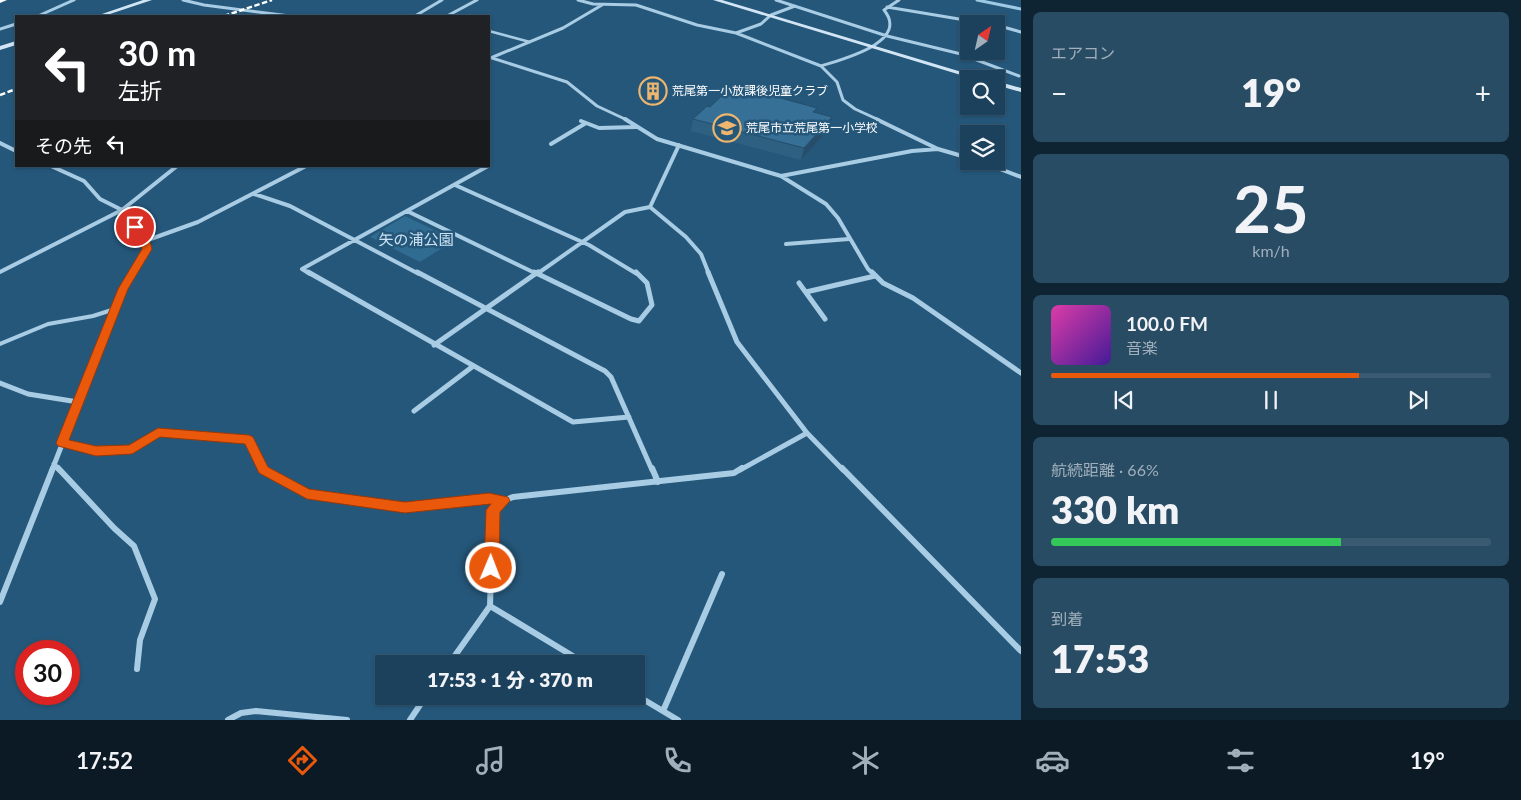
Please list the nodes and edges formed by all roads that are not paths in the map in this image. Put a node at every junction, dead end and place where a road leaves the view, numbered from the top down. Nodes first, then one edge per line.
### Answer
1 (74, 0) edge
2 (149, 0) edge
3 (183, 0) edge
4 (442, 0) edge
5 (477, 0) edge
6 (578, 0) edge
7 (623, 0) edge
8 (716, 0) edge
9 (776, 0) edge
10 (899, 0) edge
11 (602, 4) junction
12 (616, 4) junction
13 (795, 6) junction
14 (887, 7) junction
15 (40, 15) edge
16 (102, 15) edge
17 (282, 15) edge
18 (417, 15) edge
19 (449, 15) edge
20 (769, 16) junction
21 (960, 19) edge
22 (15, 24) edge
23 (1005, 28) edge
24 (0, 29) edge
25 (490, 32) edge
26 (1021, 32) edge
27 (736, 33) junction
28 (887, 36) junction
29 (530, 42) junction
30 (15, 43) edge
31 (874, 47) junction
32 (0, 48) edge
33 (490, 57) edge
34 (821, 66) junction
35 (960, 72) edge
36 (1018, 76) dead end
37 (1005, 86) edge
38 (1021, 90) edge
39 (581, 121) dead end
40 (586, 123) junction
41 (637, 127) junction
42 (0, 143) edge
43 (551, 144) dead end
44 (680, 145) junction
45 (938, 149) junction
46 (15, 150) edge
47 (960, 155) edge
48 (52, 167) edge
49 (176, 167) edge
50 (304, 167) edge
51 (486, 167) edge
52 (1003, 170) edge
53 (781, 176) junction
54 (1021, 177) edge
55 (455, 185) junction
56 (254, 194) junction
57 (650, 207) junction
58 (407, 211) junction
59 (123, 212) junction
60 (849, 239) junction
61 (145, 240) junction
62 (354, 240) junction
63 (582, 243) junction
64 (786, 244) dead end
65 (0, 272) edge
66 (536, 274) junction
67 (875, 276) junction
68 (799, 283) dead end
69 (806, 292) junction
70 (484, 308) junction
71 (115, 309) junction
72 (825, 319) dead end
73 (0, 344) edge
74 (434, 345) junction
75 (472, 366) junction
76 (1021, 374) edge
77 (0, 383) edge
78 (78, 402) junction
79 (414, 411) dead end
80 (629, 417) junction
81 (807, 433) junction
82 (62, 443) junction
83 (54, 464) junction
84 (658, 482) junction
85 (503, 501) junction
86 (722, 574) dead end
87 (0, 602) edge
88 (490, 606) junction
89 (1021, 651) edge
90 (456, 655) edge
91 (571, 655) edge
92 (137, 669) dead end
93 (645, 700) edge
94 (420, 705) edge
95 (663, 711) junction
96 (228, 720) edge
97 (347, 720) edge
98 (410, 720) edge
99 (678, 720) edge

1 - 15 street
2 - 16 street
3 - 17 street
4 - 18 street
5 - 19 street
6 - 11 street
7 - 12 street
8 - 20 street
9 - 13 street
10 - 14 street
11 - 12 street
11 - 29 street
12 - 27 street
13 - 20 street
13 - 28 street
14 - 21 street
14 - 28 street
20 - 27 street
20 - 31 street
22 - 24 street
23 - 26 street
25 - 29 lane
27 - 34 street
28 - 31 street
28 - 36 street
29 - 33 street
30 - 32 street
31 - 34 street
31 - 35 street
33 - 41 street
34 - 45 street
37 - 38 street
39 - 40 street
40 - 41 street
40 - 43 street
41 - 44 street
42 - 46 street
44 - 53 street
44 - 57 street
45 - 47 street
45 - 53 street
48 - 59 street
49 - 59 street
50 - 56 street
51 - 55 street
52 - 54 street
53 - 60 street
55 - 58 street
55 - 63 street
56 - 61 street
56 - 62 street
57 - 63 street
57 - 81 street
58 - 62 street
58 - 66 street
59 - 61 street
59 - 65 street
60 - 64 street
60 - 67 street
61 - 71 street
62 - 70 street
62 - 74 street
63 - 66 street
63 - 66 street
66 - 70 street
67 - 69 street
67 - 76 street
68 - 69 street
69 - 72 street
70 - 74 street
70 - 80 street
71 - 73 lane
71 - 78 street
74 - 75 street
75 - 79 street
75 - 80 street
77 - 78 street
78 - 82 street
80 - 84 street
81 - 84 street
81 - 89 street
82 - 83 street
82 - 85 street
83 - 87 street
83 - 92 street
84 - 85 street
85 - 88 street
86 - 95 street
88 - 90 street
88 - 91 street
93 - 95 street
94 - 98 street
95 - 99 street
96 - 97 street

